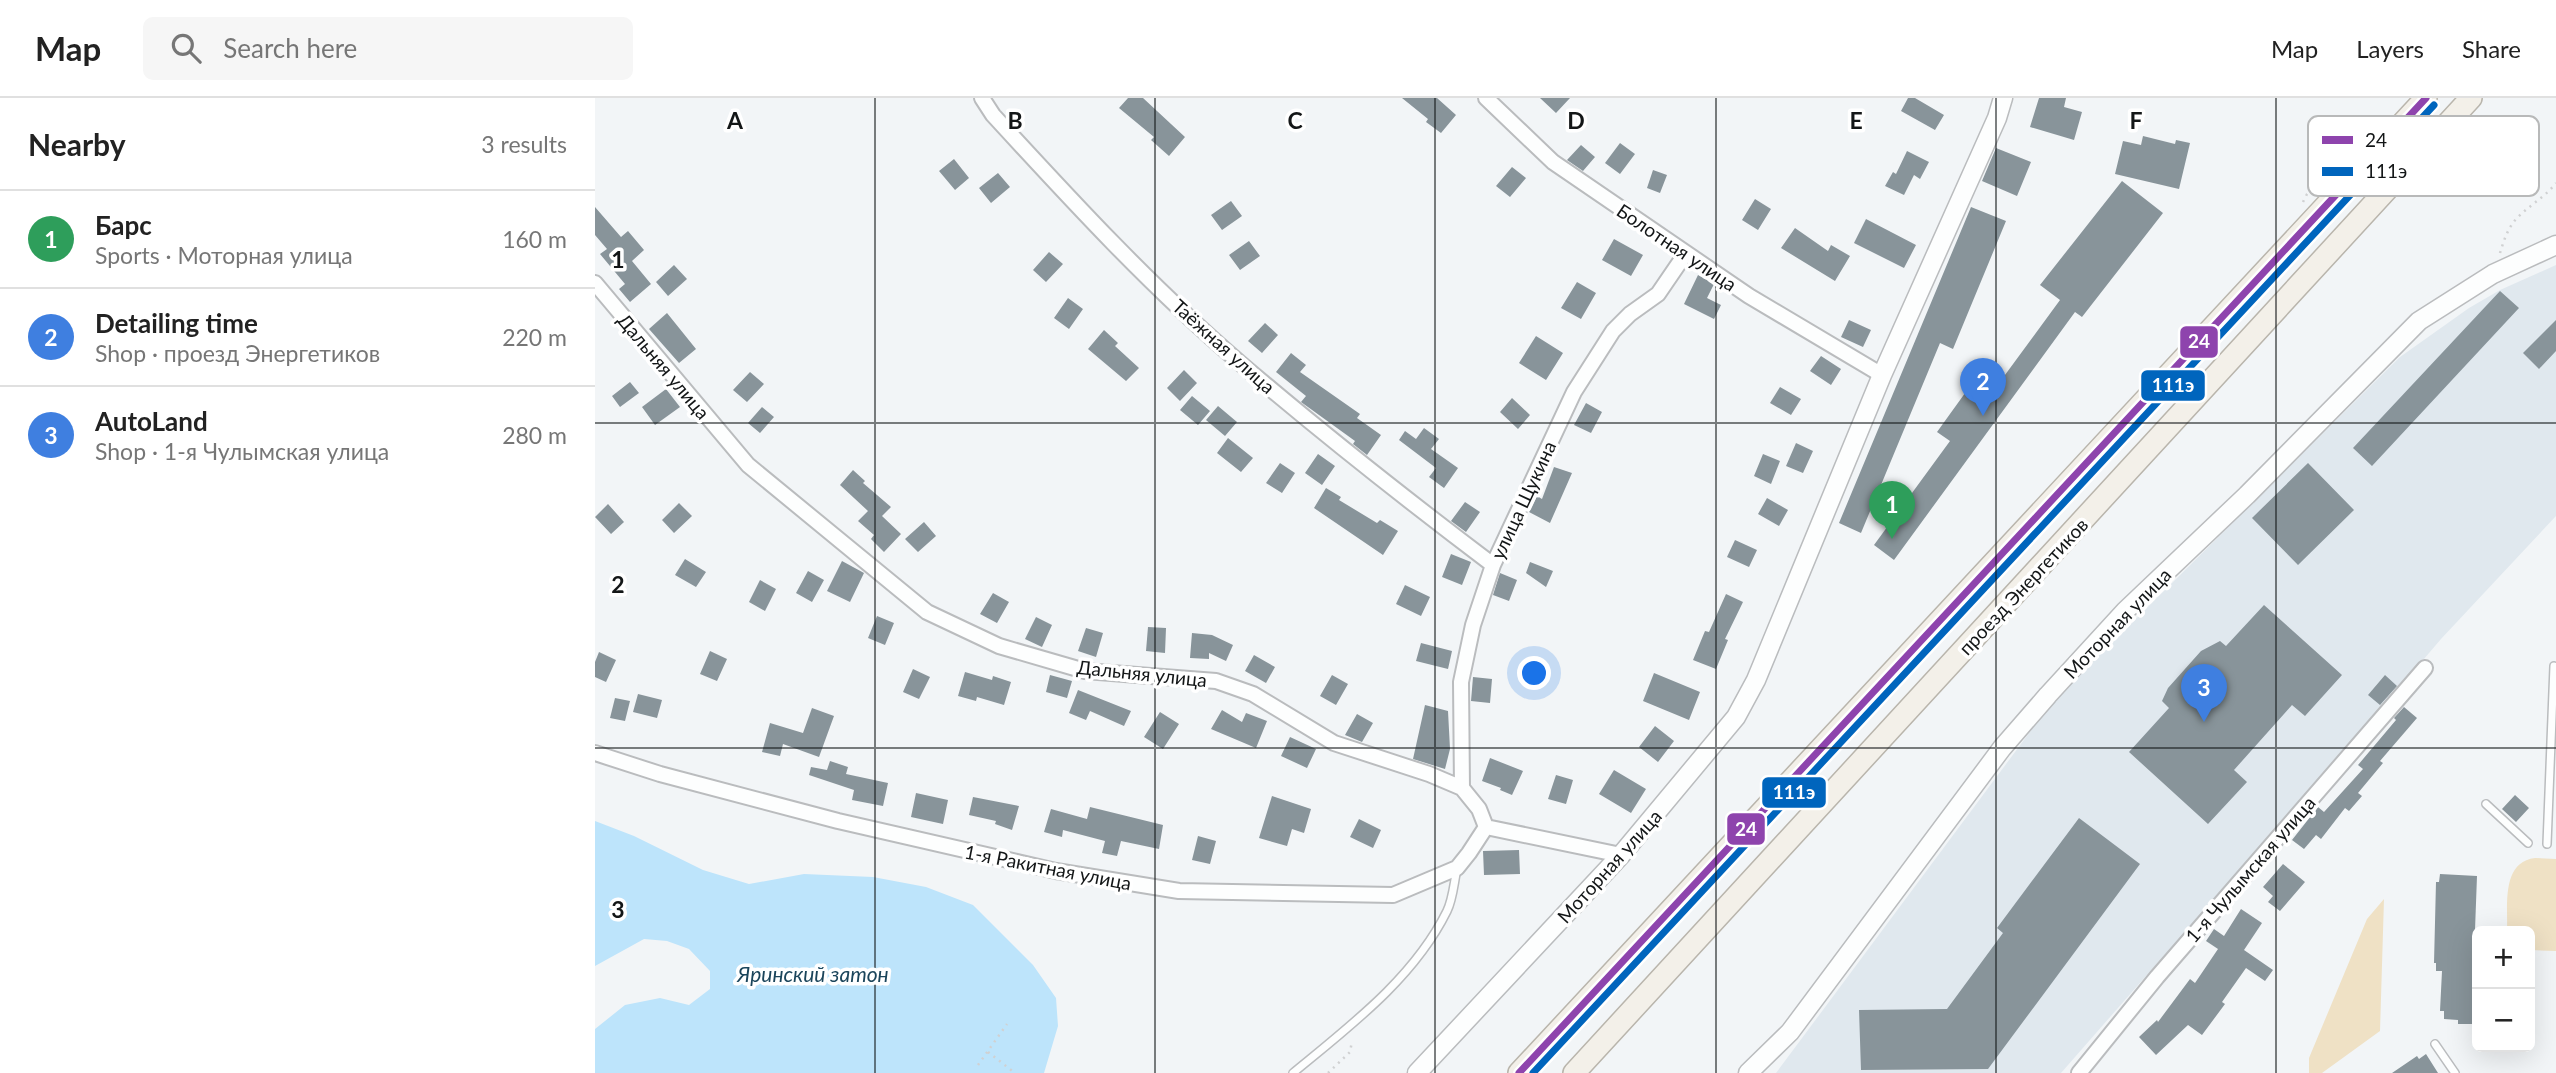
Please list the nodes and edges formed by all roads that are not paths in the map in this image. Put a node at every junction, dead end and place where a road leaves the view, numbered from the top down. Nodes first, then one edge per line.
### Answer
1 (982, 98) edge
2 (1486, 98) edge
3 (2003, 98) edge
4 (2426, 98) edge
5 (2471, 98) edge
6 (2409, 116) edge
7 (2454, 116) edge
8 (2335, 196) edge
9 (2381, 196) edge
10 (2556, 245) edge
11 (1686, 253) junction
12 (595, 283) edge
13 (1882, 374) junction
14 (1493, 565) junction
15 (2554, 666) dead end
16 (2424, 668) dead end
17 (595, 753) edge
18 (1462, 788) junction
19 (2486, 804) dead end
20 (1486, 827) junction
21 (2528, 843) dead end
22 (2547, 844) dead end
23 (1621, 855) junction
24 (1457, 868) junction
25 (2435, 1044) dead end
26 (1293, 1073) edge
27 (1417, 1073) edge
28 (1519, 1073) edge
29 (1574, 1073) edge
30 (1748, 1073) edge
31 (2079, 1073) edge
32 (2455, 1073) edge

1 - 14 street, Таёжная улица
2 - 11 street, Болотная улица
3 - 13 street, Моторная улица
4 - 6 main road, проезд Энергетиков
5 - 7 main road, проезд Энергетиков
8 - 28 main road, проезд Энергетиков
9 - 29 main road, проезд Энергетиков
10 - 30 street, Моторная улица
11 - 13 street, Болотная улица
11 - 14 street, улица Щукина
12 - 18 street, Дальняя улица
13 - 23 street, Моторная улица
14 - 18 street, улица Щукина
15 - 22 lane
16 - 31 street, 1-я Чулымская улица
17 - 24 street, 1-я Ракитная улица
18 - 20 street
19 - 21 lane
20 - 23 street
20 - 24 street
23 - 27 street, Моторная улица
24 - 26 lane
25 - 32 lane

